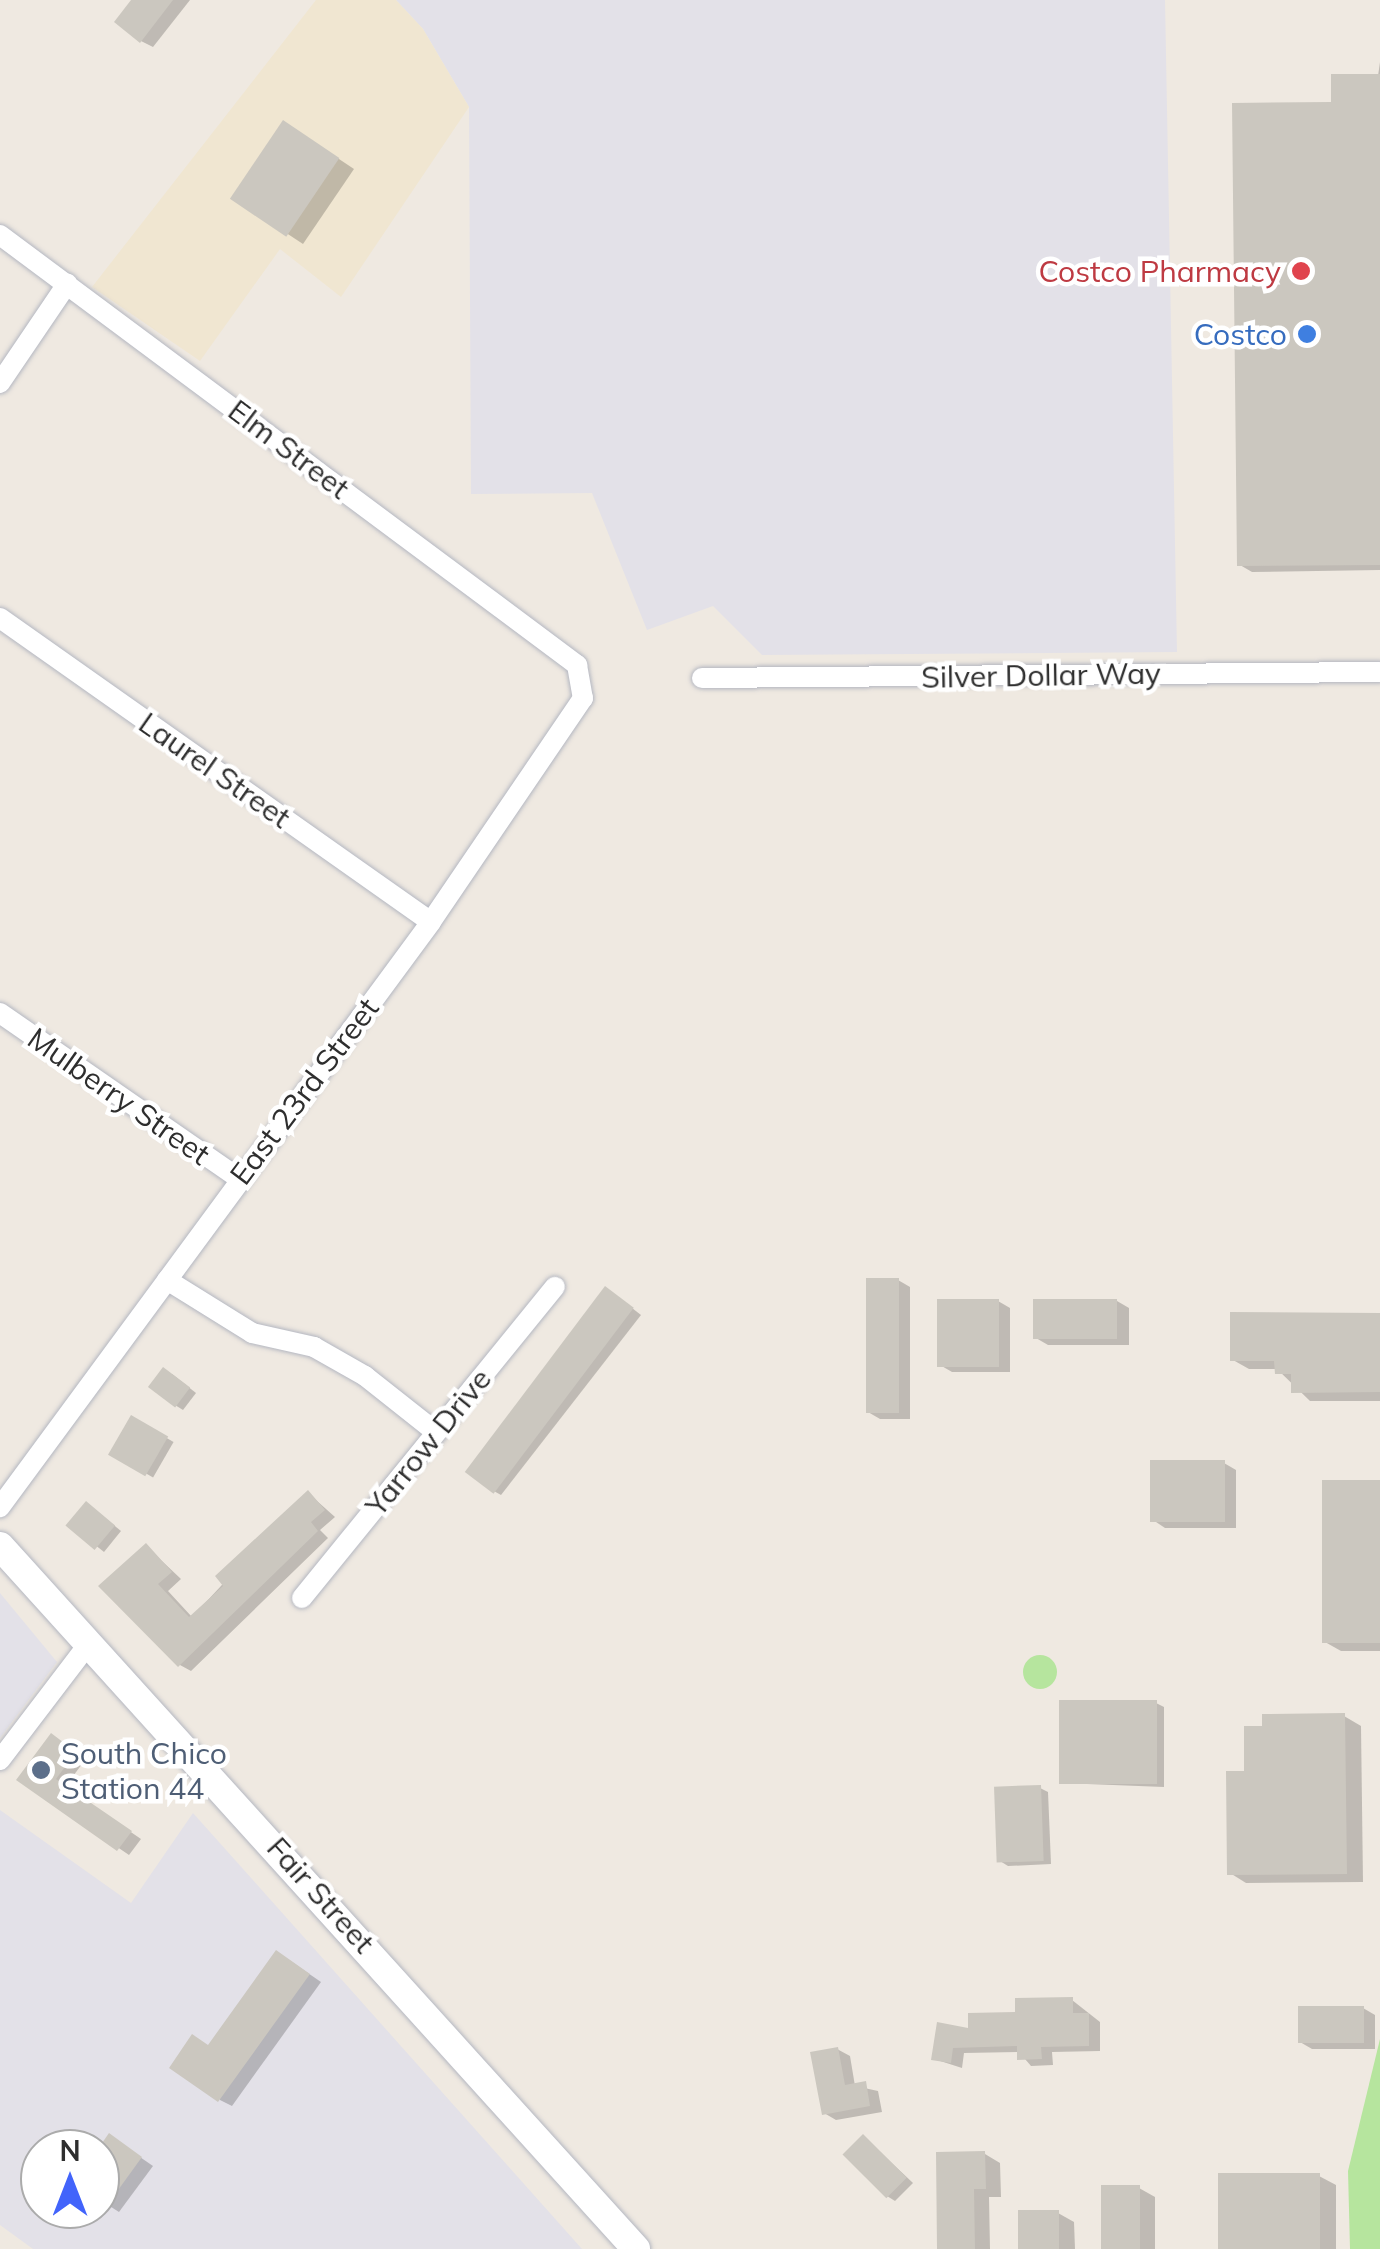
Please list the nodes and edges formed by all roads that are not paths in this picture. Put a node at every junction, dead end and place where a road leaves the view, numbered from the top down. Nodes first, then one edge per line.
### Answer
1 (0, 235) edge
2 (68, 284) junction
3 (0, 383) edge
4 (0, 618) edge
5 (576, 665) joint
6 (1380, 672) edge
7 (702, 678) dead end
8 (431, 922) junction
9 (0, 1013) edge
10 (238, 1178) junction
11 (166, 1280) junction
12 (555, 1287) dead end
13 (436, 1432) junction
14 (0, 1507) edge
15 (0, 1546) edge
16 (302, 1598) dead end
17 (90, 1642) junction
18 (0, 1760) edge
19 (636, 2249) edge

1 - 2 street, Elm Street
2 - 3 street
2 - 5 street, Elm Street
4 - 8 street, Laurel Street
5 - 8 street, East 23rd Street
6 - 7 street, Silver Dollar Way
8 - 10 street, East 23rd Street
9 - 10 street, Mulberry Street
10 - 11 street, East 23rd Street
11 - 13 street
11 - 14 street, East 23rd Street
12 - 13 street, Yarrow Drive
13 - 16 street, Yarrow Drive
15 - 17 street, Fair Street
17 - 18 street
17 - 19 street, Fair Street

